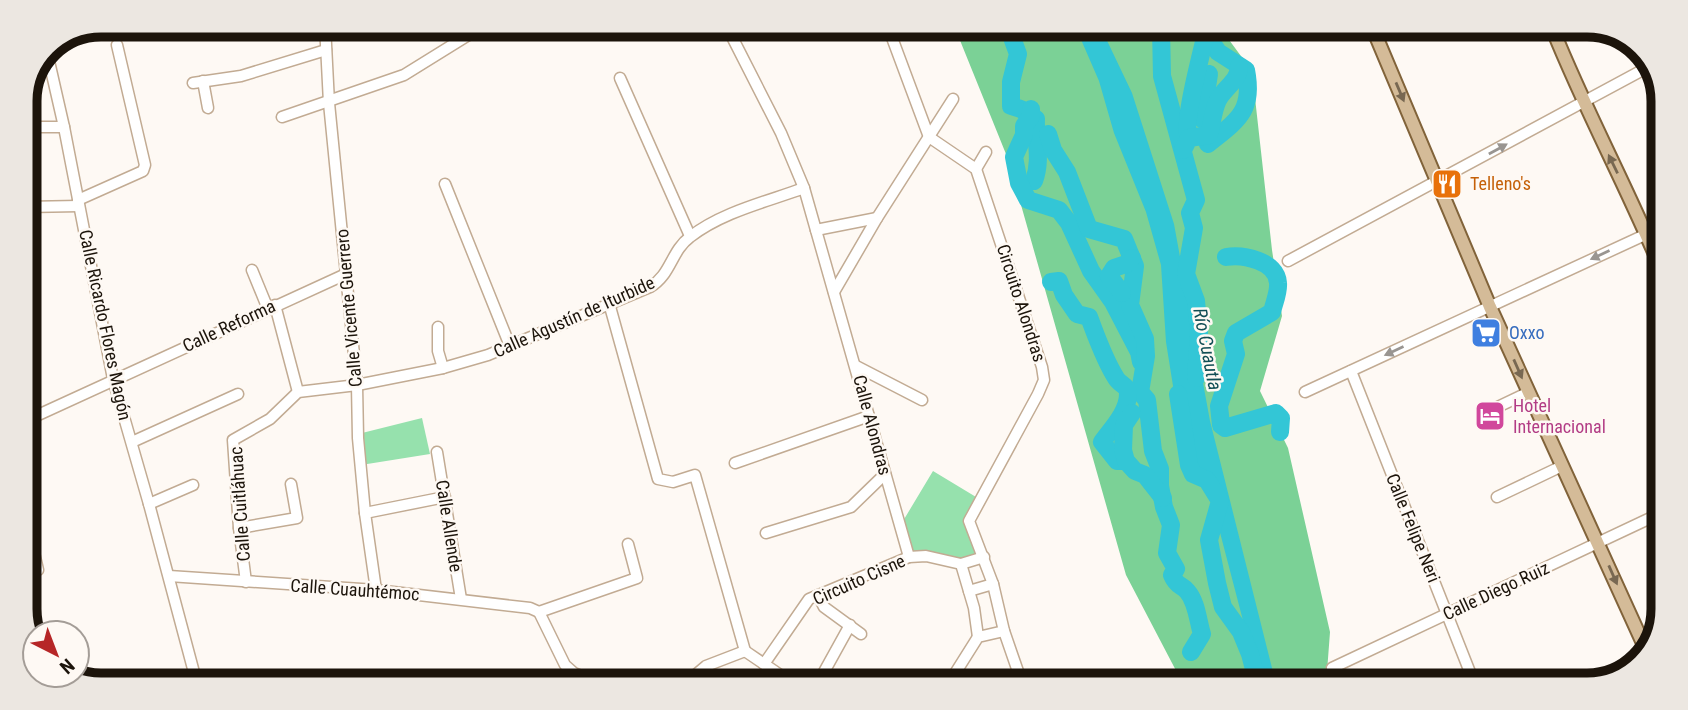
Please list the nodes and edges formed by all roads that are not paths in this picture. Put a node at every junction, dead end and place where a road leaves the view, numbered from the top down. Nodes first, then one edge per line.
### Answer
1 (325, 37) edge
2 (465, 37) edge
3 (732, 37) edge
4 (892, 37) edge
5 (1376, 37) edge
6 (1556, 37) edge
7 (117, 45) dead end
8 (326, 50) junction
9 (49, 63) edge
10 (1644, 70) edge
11 (620, 78) dead end
12 (953, 99) dead end
13 (1583, 102) junction
14 (328, 103) junction
15 (208, 108) dead end
16 (282, 117) dead end
17 (37, 127) edge
18 (64, 127) junction
19 (929, 137) junction
20 (986, 152) dead end
21 (976, 169) junction
22 (1438, 182) junction
23 (445, 184) dead end
24 (804, 188) junction
25 (79, 203) junction
26 (37, 206) edge
27 (877, 218) junction
28 (816, 230) junction
29 (1651, 231) edge
30 (1646, 233) junction
31 (690, 236) junction
32 (1651, 245) edge
33 (1288, 261) dead end
34 (253, 270) dead end
35 (346, 274) junction
36 (834, 292) junction
37 (609, 303) junction
38 (272, 307) junction
39 (1490, 307) junction
40 (438, 327) dead end
41 (510, 346) junction
42 (856, 366) junction
43 (443, 368) junction
44 (1351, 371) junction
45 (113, 379) junction
46 (357, 385) junction
47 (298, 392) junction
48 (1305, 392) dead end
49 (1529, 393) junction
50 (238, 394) dead end
51 (922, 400) dead end
52 (1485, 413) dead end
53 (37, 415) edge
54 (869, 416) junction
55 (132, 442) junction
56 (438, 452) dead end
57 (735, 463) dead end
58 (1562, 466) junction
59 (885, 474) junction
60 (291, 484) dead end
61 (193, 485) dead end
62 (445, 497) junction
63 (1497, 497) dead end
64 (149, 504) junction
65 (365, 513) junction
66 (1651, 518) edge
67 (239, 528) junction
68 (766, 533) dead end
69 (1599, 542) junction
70 (628, 544) dead end
71 (909, 557) junction
72 (984, 557) junction
73 (961, 564) junction
74 (37, 566) edge
75 (38, 570) dead end
76 (169, 576) junction
77 (246, 582) junction
78 (993, 584) junction
79 (376, 590) junction
80 (969, 591) junction
81 (818, 595) junction
82 (461, 599) junction
83 (539, 612) junction
84 (1447, 614) junction
85 (850, 625) junction
86 (1004, 631) junction
87 (861, 634) dead end
88 (978, 637) junction
89 (1643, 642) edge
90 (745, 651) junction
91 (764, 664) junction
92 (1332, 668) dead end
93 (824, 672) dead end
94 (194, 673) edge
95 (575, 673) edge
96 (698, 673) edge
97 (778, 673) edge
98 (955, 673) edge
99 (1019, 673) edge
100 (1470, 673) edge

1 - 8 street, Calle Vicente Guerrero
2 - 14 street
3 - 24 street, Calle Alondras
4 - 19 street
5 -> 22 main road
6 - 13 main road
7 - 25 street
8 - 14 street, Calle Vicente Guerrero
8 - 15 street
9 - 18 street, Calle Ricardo Flores Magón
10 - 13 street
11 - 31 street
12 - 19 street
22 -> 13 street
30 -> 13 main road
14 - 16 street
14 - 35 street, Calle Vicente Guerrero
17 - 18 street
18 - 25 street, Calle Ricardo Flores Magón
19 - 21 street
19 - 27 street
20 - 21 street
21 - 72 street, Circuito Alondras
22 - 33 street
22 - 39 main road
23 - 41 street
24 - 28 street, Calle Alondras
24 - 31 street, Calle Agustín de Iturbide
25 - 26 street
25 - 45 street, Calle Ricardo Flores Magón
27 - 28 street
27 - 36 street
28 - 36 street, Calle Alondras
29 - 30 street
30 - 32 main road
30 -> 39 street
31 - 37 street, Calle Agustín de Iturbide
34 - 38 street
35 - 38 street, Calle Reforma
35 - 46 street, Calle Vicente Guerrero
36 - 42 street, Calle Alondras
37 - 41 street, Calle Agustín de Iturbide
37 - 90 street
38 - 45 street, Calle Reforma
38 - 47 street
39 -> 44 street
39 -> 49 main road
40 - 43 street
41 - 43 street, Calle Agustín de Iturbide
42 - 51 street
42 - 54 street, Calle Alondras
43 - 46 street, Calle Agustín de Iturbide
44 - 48 street
44 - 84 street, Calle Felipe Neri
45 - 53 street, Calle Reforma
45 - 55 street, Calle Ricardo Flores Magón
46 - 47 street
46 - 65 street, Calle Vicente Guerrero
47 - 67 street, Calle Cuitláhuac
49 - 52 street
49 - 58 main road
50 - 55 street
54 - 57 street
54 - 59 street, Calle Alondras
55 - 64 street, Calle Ricardo Flores Magón
56 - 62 street, Calle Allende
58 - 63 street
58 - 69 main road
59 - 68 street
59 - 71 street, Calle Alondras
60 - 67 street
61 - 64 street
62 - 65 street
62 - 82 street, Calle Allende
64 - 76 street, Calle Ricardo Flores Magón
65 - 79 street, Calle Vicente Guerrero
66 - 69 street, Calle Diego Ruiz
67 - 77 street, Calle Cuitláhuac
69 - 84 street, Calle Diego Ruiz
69 -> 89 main road
70 - 83 street
71 - 73 street, Circuito Cisne
71 - 81 street, Circuito Cisne
72 - 73 street, Circuito Cisne
72 - 78 street
73 - 80 street
74 - 75 street
76 - 77 street, Calle Cuauhtémoc
76 - 94 street, Calle Ricardo Flores Magón
77 - 79 street, Calle Cuauhtémoc
78 - 80 street
78 - 86 street
79 - 82 street, Calle Cuauhtémoc
80 - 88 street
81 - 85 street
81 - 91 street, Circuito Cisne
82 - 83 street, Calle Cuauhtémoc
83 - 95 street
84 - 92 street, Calle Diego Ruiz
84 - 100 street, Calle Felipe Neri
85 - 87 street
85 - 93 street
86 - 88 street
86 - 99 street
88 - 98 street
90 - 91 street
90 - 96 street
91 - 97 street

